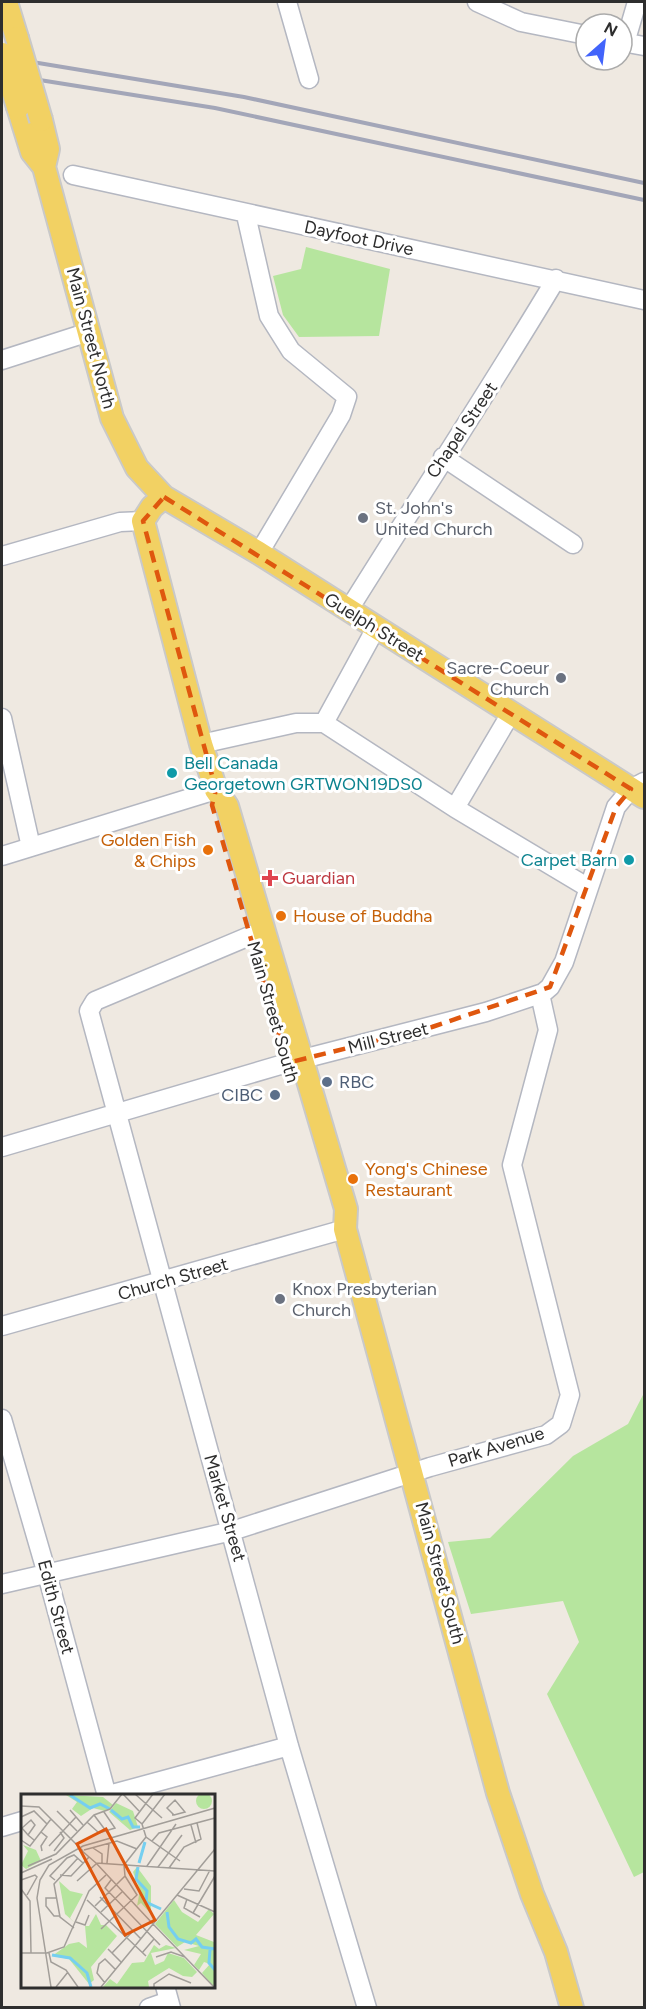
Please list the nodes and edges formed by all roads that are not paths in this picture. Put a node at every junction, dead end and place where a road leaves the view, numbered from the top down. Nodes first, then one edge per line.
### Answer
1 (6, 2) edge
2 (287, 2) edge
3 (477, 2) edge
4 (574, 33) edge
5 (9, 46) edge
6 (309, 79) dead end
7 (44, 166) junction
8 (73, 175) dead end
9 (246, 214) junction
10 (556, 279) junction
11 (645, 300) edge
12 (89, 332) junction
13 (2, 360) edge
14 (443, 458) junction
15 (164, 497) junction
16 (143, 521) junction
17 (573, 544) dead end
18 (259, 554) junction
19 (2, 556) edge
20 (348, 610) junction
21 (376, 628) junction
22 (511, 713) junction
23 (2, 718) edge
24 (324, 723) junction
25 (201, 744) junction
26 (5, 745) edge
27 (640, 789) edge
28 (216, 790) junction
29 (455, 808) junction
30 (31, 847) junction
31 (2, 856) edge
32 (587, 887) junction
33 (258, 932) junction
34 (540, 994) junction
35 (294, 1061) junction
36 (116, 1114) junction
37 (2, 1147) edge
38 (345, 1229) junction
39 (161, 1283) junction
40 (2, 1326) edge
41 (2, 1419) edge
42 (413, 1473) junction
43 (232, 1531) junction
44 (47, 1574) junction
45 (2, 1584) edge
46 (289, 1746) junction
47 (105, 1794) edge
48 (113, 1794) edge
49 (21, 1821) edge
50 (2, 1827) edge
51 (542, 1914) junction
52 (168, 1998) edge
53 (148, 2007) edge
54 (367, 2007) edge
55 (567, 2007) edge
56 (572, 2007) edge

1 - 5 main road, Main Street North
2 - 6 street
3 - 4 street
5 - 7 main road, Main Street North, bridge
5 - 7 main road, Main Street North, bridge
7 - 12 main road, Main Street North
8 - 9 street, Dayfoot Drive
9 - 10 street, Dayfoot Drive
9 - 18 street
10 - 11 street, Dayfoot Drive
10 - 14 street, Chapel Street
12 - 13 street
12 - 15 main road, Main Street North
14 - 17 street
14 - 20 street, Chapel Street
15 - 16 main road
15 - 18 main road, Guelph Street
16 - 19 street
16 - 25 main road, Main Street South
18 - 20 main road, Guelph Street
20 - 21 main road, Guelph Street
21 - 22 main road, Guelph Street
21 - 24 street
22 - 27 main road, Guelph Street
22 - 29 street
23 - 26 street
24 - 25 street
24 - 29 street
25 - 28 main road, Main Street South
26 - 30 street
27 - 32 street
28 - 30 street
28 - 33 main road, Main Street South
29 - 32 street
30 - 31 street
32 - 34 street
33 - 35 main road, Main Street South
33 - 36 street, Market Street
34 - 35 street, Mill Street
34 - 42 street, Park Avenue
35 - 36 street, Mill Street
35 - 38 main road, Main Street South
36 - 37 street, Mill Street
36 - 39 street, Market Street
38 - 39 street, Church Street
38 - 42 main road, Main Street South
39 - 40 street, Church Street
39 - 43 street, Market Street
41 - 44 street, Edith Street
42 - 43 street, Park Avenue
42 - 51 main road, Main Street South
43 - 44 street, Park Avenue
43 - 46 street, Market Street
44 - 45 street, Park Avenue
44 - 47 street, Edith Street
46 - 48 street
46 - 54 street, Market Street
49 - 50 street
51 - 55 main road, Main Street South
51 - 56 main road, Main Street South
52 - 53 street

